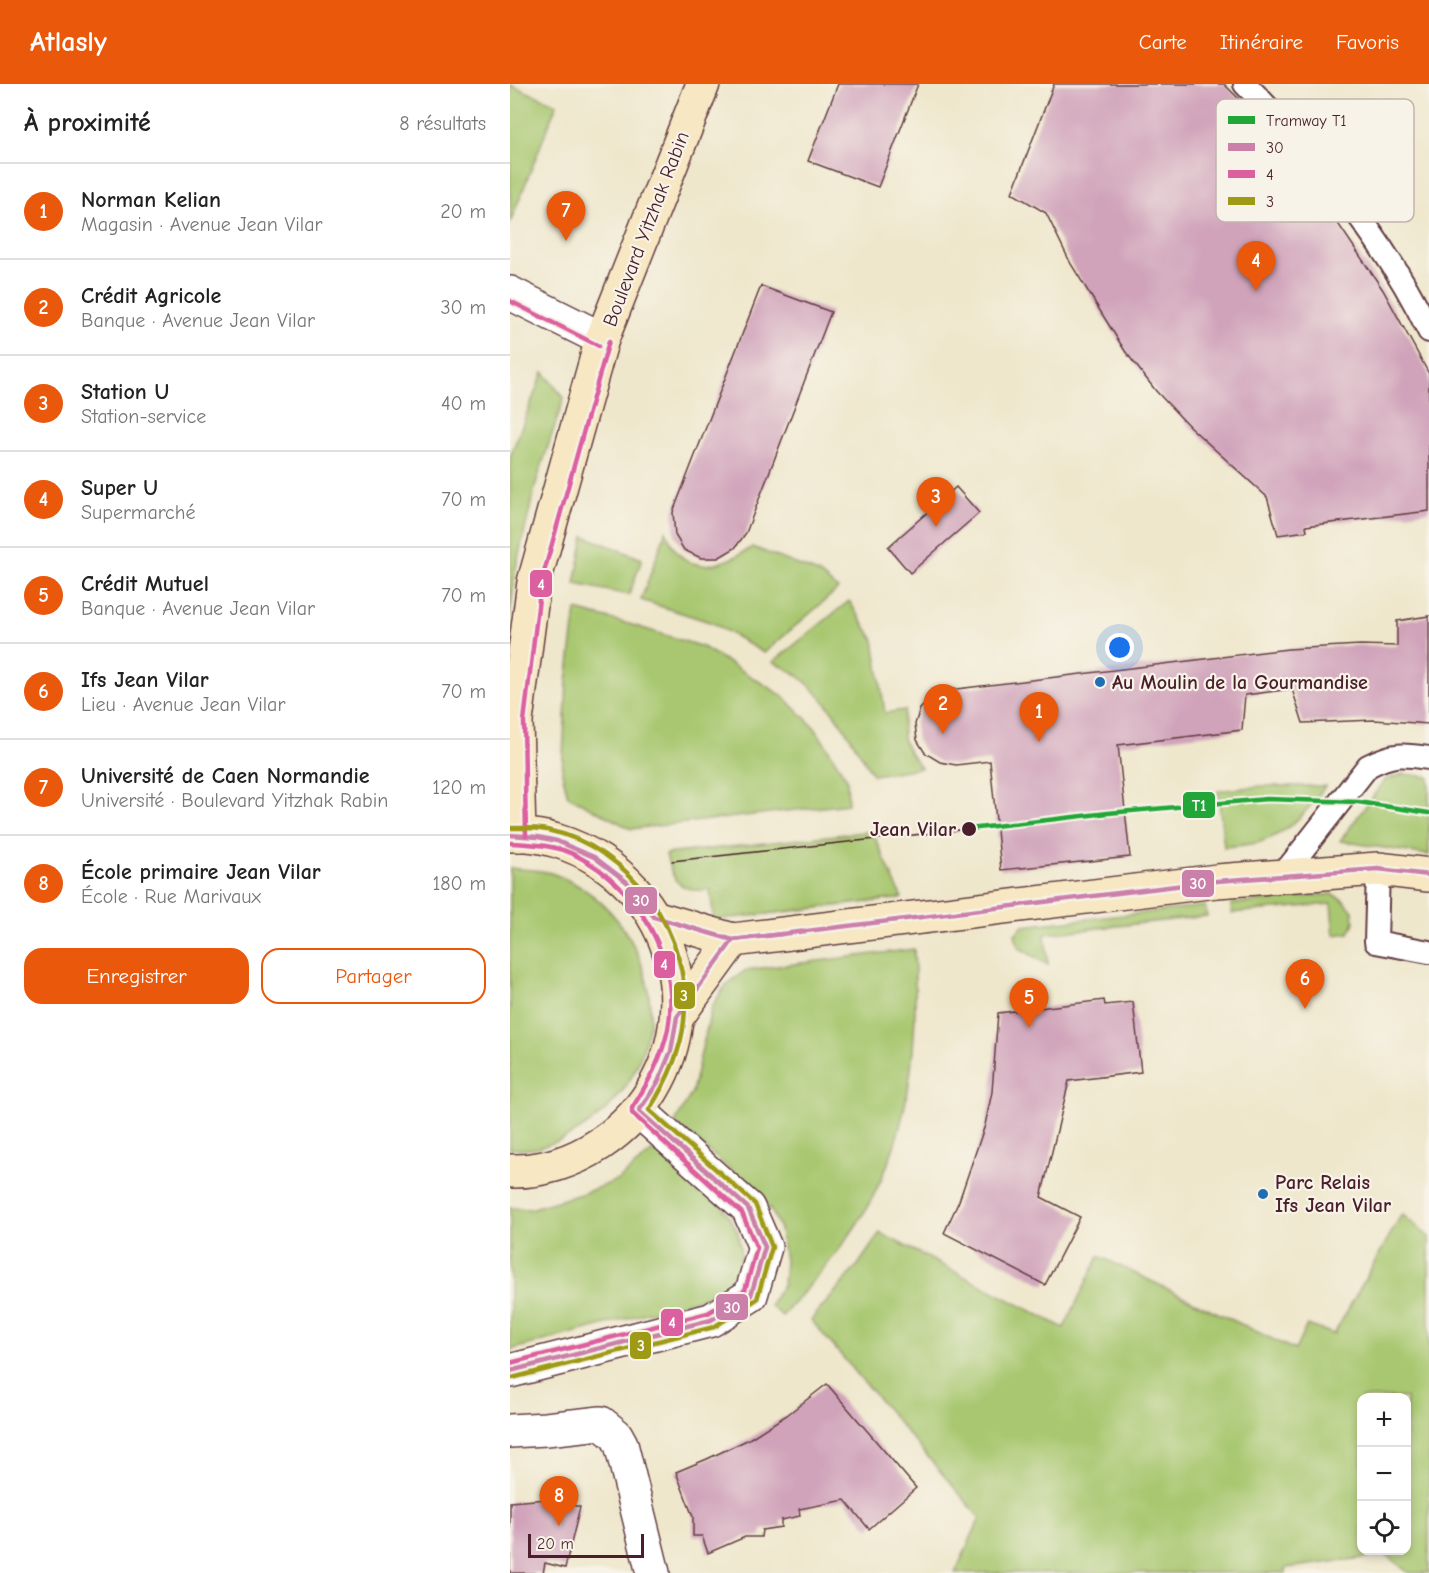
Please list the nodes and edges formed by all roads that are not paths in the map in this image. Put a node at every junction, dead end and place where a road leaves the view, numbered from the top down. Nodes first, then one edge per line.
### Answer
1 (703, 84) edge
2 (1245, 84) edge
3 (1258, 99) edge
4 (1363, 222) edge
5 (510, 293) edge
6 (1429, 331) edge
7 (602, 339) junction
8 (1429, 758) edge
9 (514, 835) edge
10 (1378, 868) junction
11 (1429, 875) edge
12 (1282, 876) junction
13 (654, 917) junction
14 (733, 940) junction
15 (1429, 952) edge
16 (677, 1017) junction
17 (639, 1111) junction
18 (510, 1171) edge
19 (510, 1371) edge
20 (510, 1431) edge
21 (653, 1573) edge

1 - 7 main road, Boulevard Yitzhak Rabin
2 - 3 lane
4 - 6 lane
5 - 7 street
7 - 9 main road, Boulevard Yitzhak Rabin
8 - 12 lane
9 - 13 main road
10 - 11 main road
10 - 12 main road
10 - 15 lane
12 - 14 main road
13 - 14 main road
13 - 16 main road
14 - 16 main road
16 - 17 main road
17 - 18 main road
17 - 19 street
20 - 21 street

